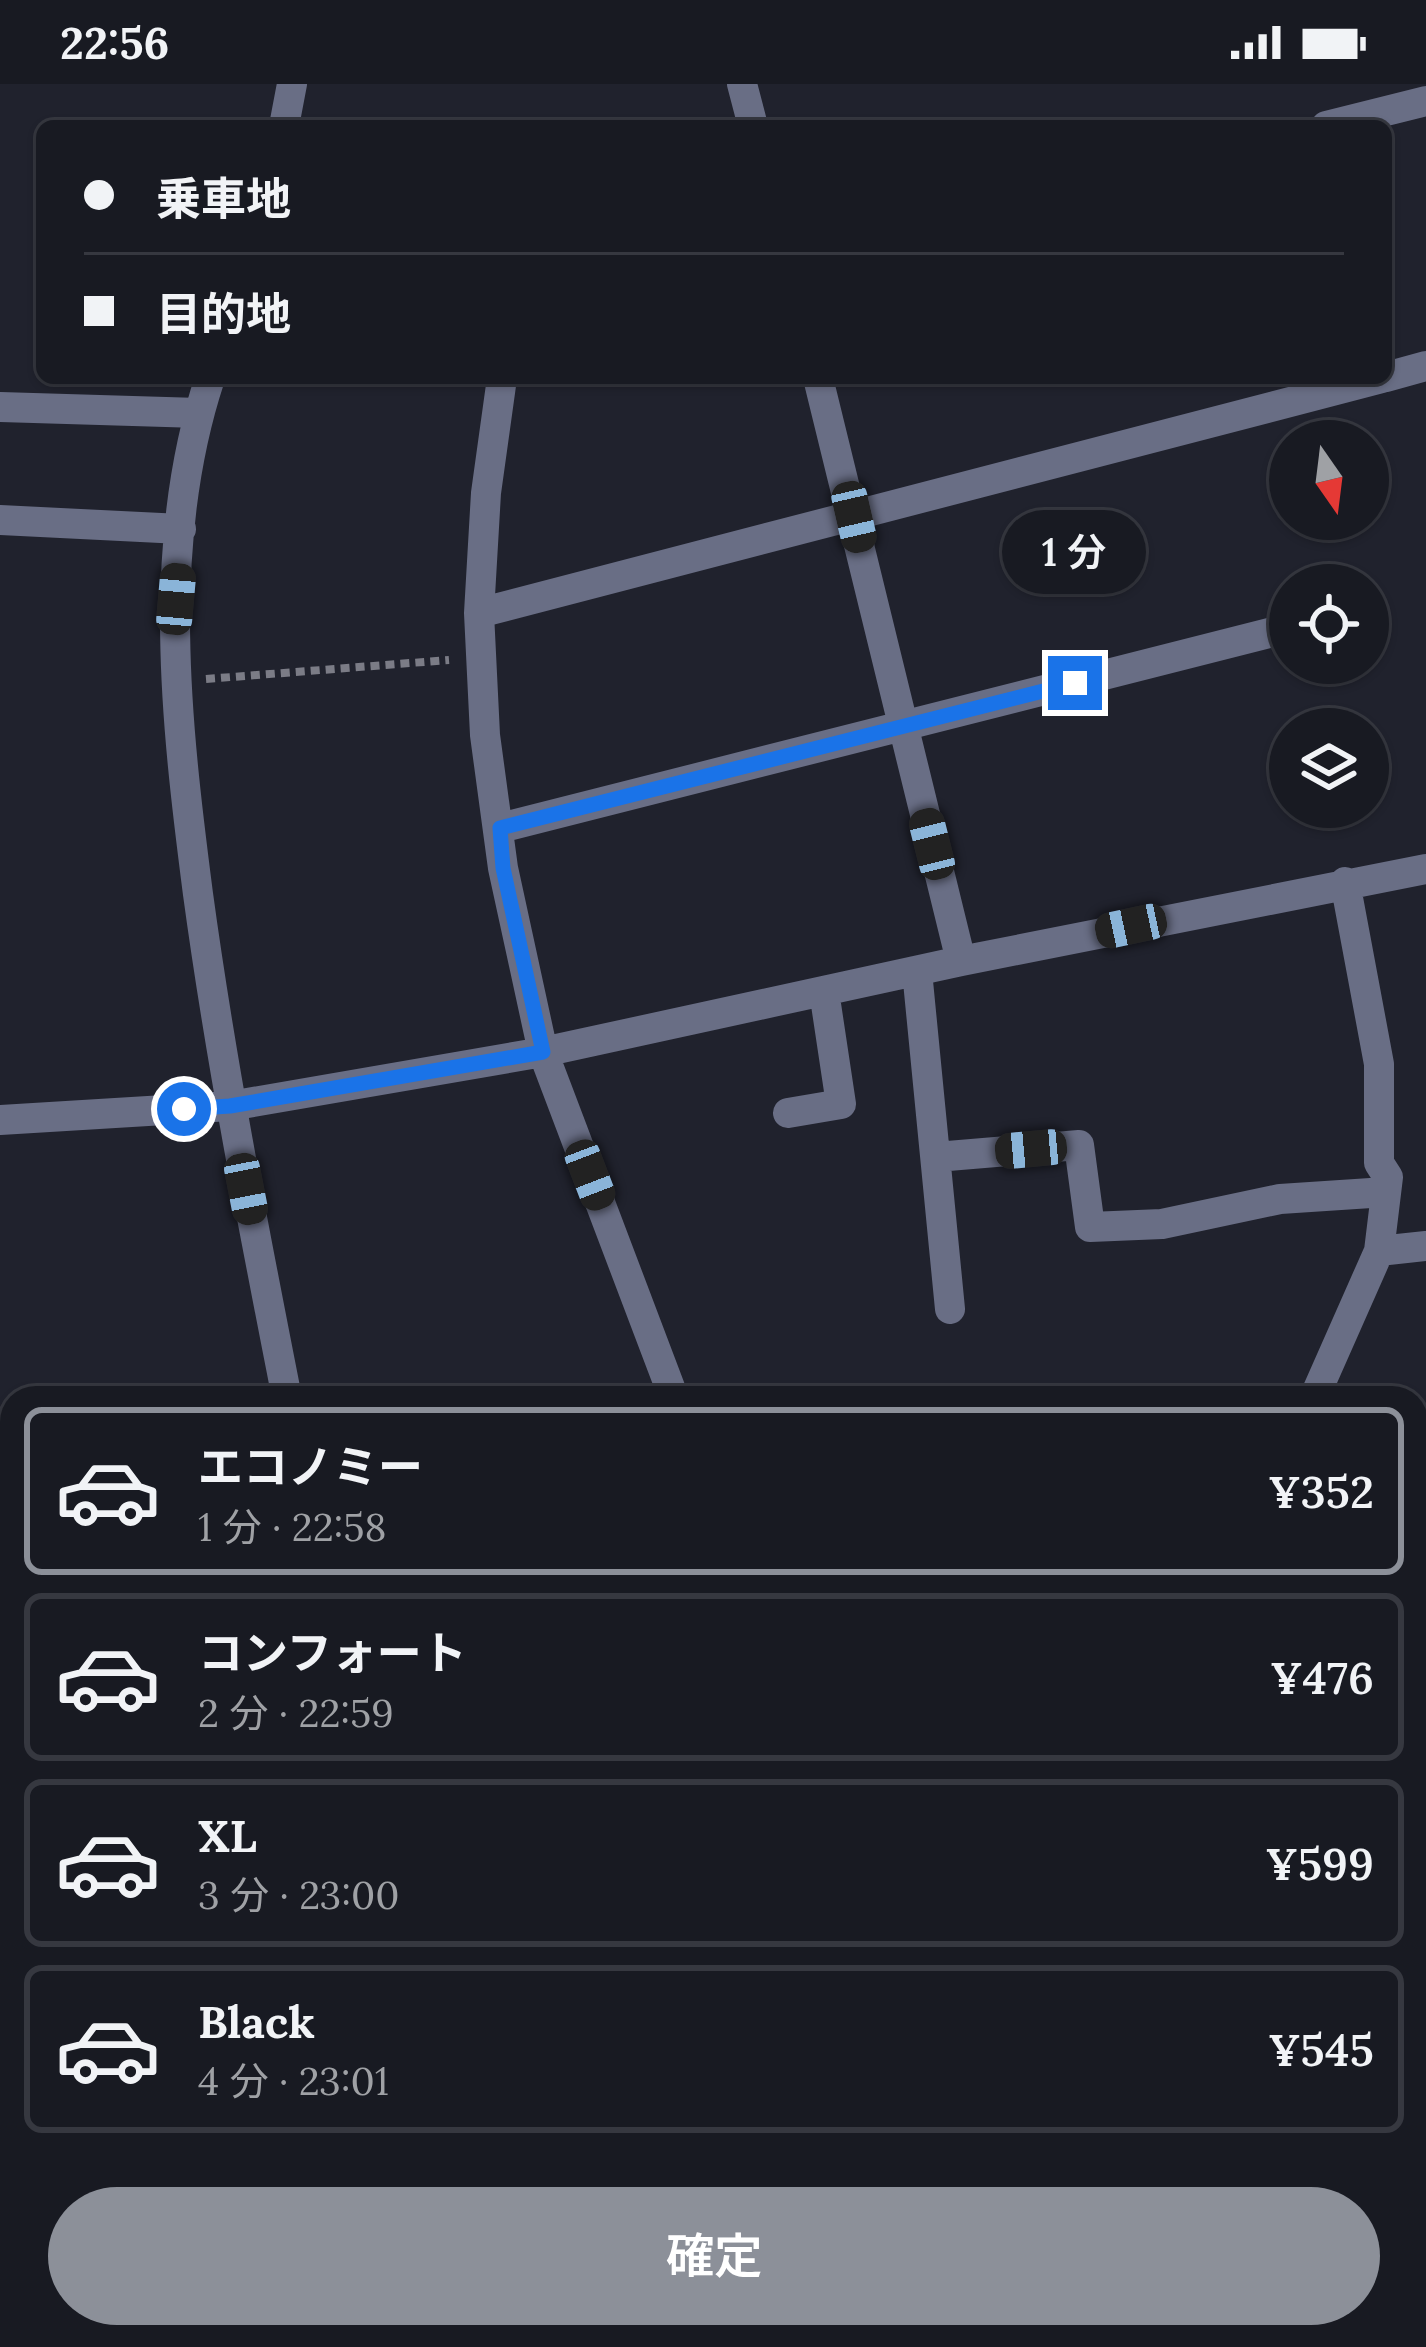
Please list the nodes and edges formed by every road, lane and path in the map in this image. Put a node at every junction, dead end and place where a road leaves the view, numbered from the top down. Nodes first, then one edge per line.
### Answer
1 (292, 84) edge
2 (742, 84) edge
3 (1426, 101) edge
4 (285, 120) edge
5 (751, 120) edge
6 (1350, 120) edge
7 (1426, 366) edge
8 (1392, 375) edge
9 (208, 384) edge
10 (501, 384) edge
11 (820, 384) edge
12 (1358, 384) edge
13 (0, 407) edge
14 (199, 412) junction
15 (854, 517) junction
16 (0, 520) edge
17 (181, 529) junction
18 (478, 613) junction
19 (1269, 633) edge
20 (480, 657) junction
21 (177, 681) junction
22 (904, 728) junction
23 (500, 828) junction
24 (1426, 868) edge
25 (1345, 882) junction
26 (961, 961) junction
27 (917, 970) junction
28 (824, 991) junction
29 (543, 1052) junction
30 (230, 1106) junction
31 (788, 1113) dead end
32 (0, 1120) edge
33 (936, 1157) junction
34 (1383, 1177) junction
35 (1426, 1246) edge
36 (1379, 1251) junction
37 (950, 1309) dead end
38 (285, 1386) edge
39 (669, 1386) edge
40 (1319, 1386) edge

1 - 4 street
2 - 5 street
3 - 6 street
7 - 8 street
9 - 14 street
10 - 18 street
11 - 15 street
12 - 15 street
13 - 14 street
14 - 17 street
15 - 18 street
15 - 22 street
16 - 17 street
17 - 21 street
18 - 20 street
19 - 22 street
20 - 21 path
20 - 23 street
21 - 30 street
22 - 23 street
22 - 26 street
23 - 29 street
24 - 25 street
25 - 26 street
25 - 34 street
26 - 27 street
27 - 28 street
27 - 33 street
28 - 29 street
28 - 31 street
29 - 30 street
29 - 39 street
30 - 32 street
30 - 38 street
33 - 34 street
33 - 37 street
34 - 36 street
35 - 36 street
36 - 40 street

